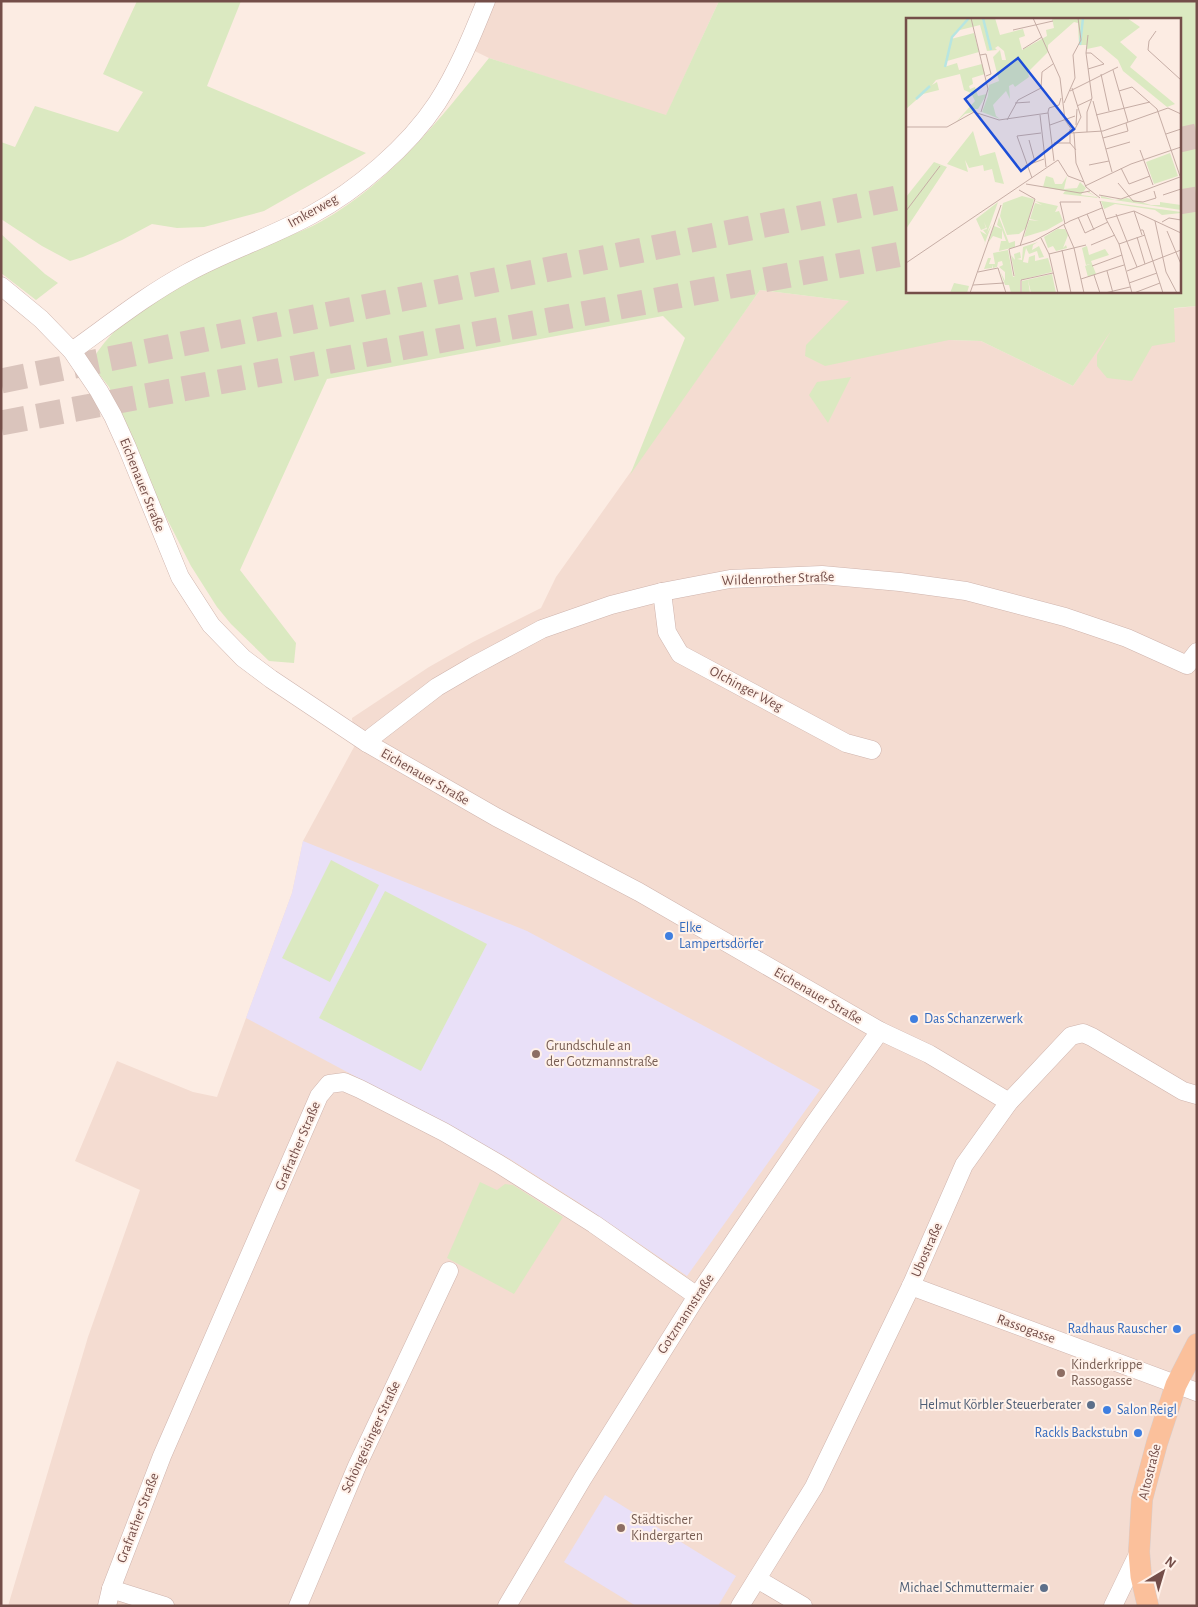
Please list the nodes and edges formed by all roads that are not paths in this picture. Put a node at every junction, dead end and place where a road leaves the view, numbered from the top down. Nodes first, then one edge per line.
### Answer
1 (486, 1) edge
2 (1, 286) edge
3 (72, 352) junction
4 (662, 592) junction
5 (1192, 658) edge
6 (367, 743) junction
7 (872, 750) dead end
8 (880, 1031) junction
9 (1197, 1095) edge
10 (1009, 1102) junction
11 (449, 1271) dead end
12 (911, 1286) junction
13 (697, 1296) junction
14 (1197, 1344) edge
15 (1176, 1385) junction
16 (1197, 1392) edge
17 (1139, 1552) junction
18 (757, 1579) junction
19 (109, 1597) edge
20 (165, 1606) edge
21 (298, 1606) edge
22 (507, 1606) edge
23 (740, 1606) edge
24 (803, 1606) edge
25 (1113, 1606) edge
26 (1148, 1606) edge

1 - 3 street, Imkerweg
2 - 3 street, Eichenauer Straße
3 - 6 street, Eichenauer Straße
4 - 5 street, Wildenrother Straße
4 - 6 street, Wildenrother Straße
4 - 7 street, Olchinger Weg
6 - 8 street, Eichenauer Straße
8 - 10 street, Eichenauer Straße
8 - 13 street, Gotzmannstraße
9 - 10 street, Ubostraße
10 - 12 street, Ubostraße
11 - 21 street, Schöngeisinger Straße
12 - 15 street, Rassogasse
12 - 18 street, Ubostraße
13 - 19 street, Grafrather Straße
13 - 22 street, Gotzmannstraße
14 - 15 main road, Altostraße
15 - 16 street, Rassogasse
15 - 17 main road, Altostraße
17 - 25 street
17 - 26 main road, Altostraße
18 - 23 street, Ubostraße
18 - 24 street
19 - 20 street

